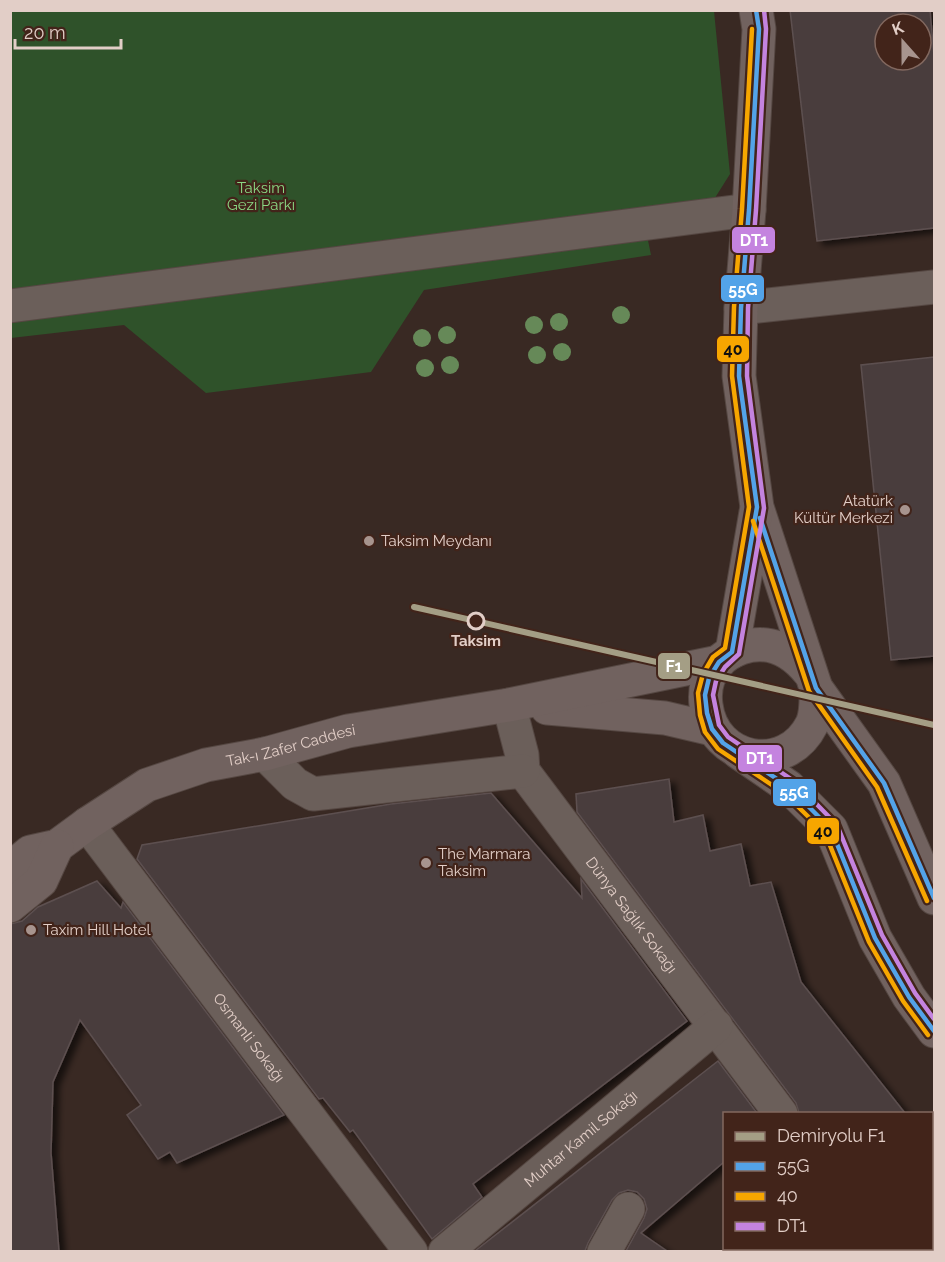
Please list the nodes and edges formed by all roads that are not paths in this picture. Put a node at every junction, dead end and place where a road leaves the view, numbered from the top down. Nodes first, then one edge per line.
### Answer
1 (756, 10) edge
2 (749, 210) junction
3 (934, 286) edge
4 (10, 306) edge
5 (741, 308) junction
6 (757, 507) junction
7 (725, 657) junction
8 (812, 680) junction
9 (509, 705) junction
10 (712, 729) junction
11 (738, 752) junction
12 (265, 754) junction
13 (523, 771) junction
14 (87, 824) junction
15 (57, 846) junction
16 (10, 869) edge
17 (934, 898) edge
18 (10, 906) edge
19 (716, 1026) junction
20 (934, 1032) edge
21 (780, 1112) edge
22 (628, 1209) dead end
23 (411, 1251) edge
24 (445, 1251) edge
25 (604, 1251) edge

1 - 2 main road
2 - 4 street
2 - 5 main road
3 - 5 street
5 - 6 main road
6 - 7 main road
6 - 8 main road
7 - 8 main road
7 - 9 main road
7 - 10 main road
8 - 11 main road
8 - 17 main road
9 - 10 main road
9 - 12 main road, Tak-ı Zafer Caddesi
9 - 13 street, Dünya Sağlık Sokağı
10 - 11 main road
11 - 20 main road
12 - 13 street
12 - 14 main road, Tak-ı Zafer Caddesi
13 - 19 street, Dünya Sağlık Sokağı
14 - 15 main road, Tak-ı Zafer Caddesi
14 - 23 street, Osmanli Sokağı
15 - 16 main road
15 - 18 main road
19 - 21 street, Dünya Sağlık Sokağı
19 - 24 street, Muhtar Kamil Sokağı
22 - 25 street

